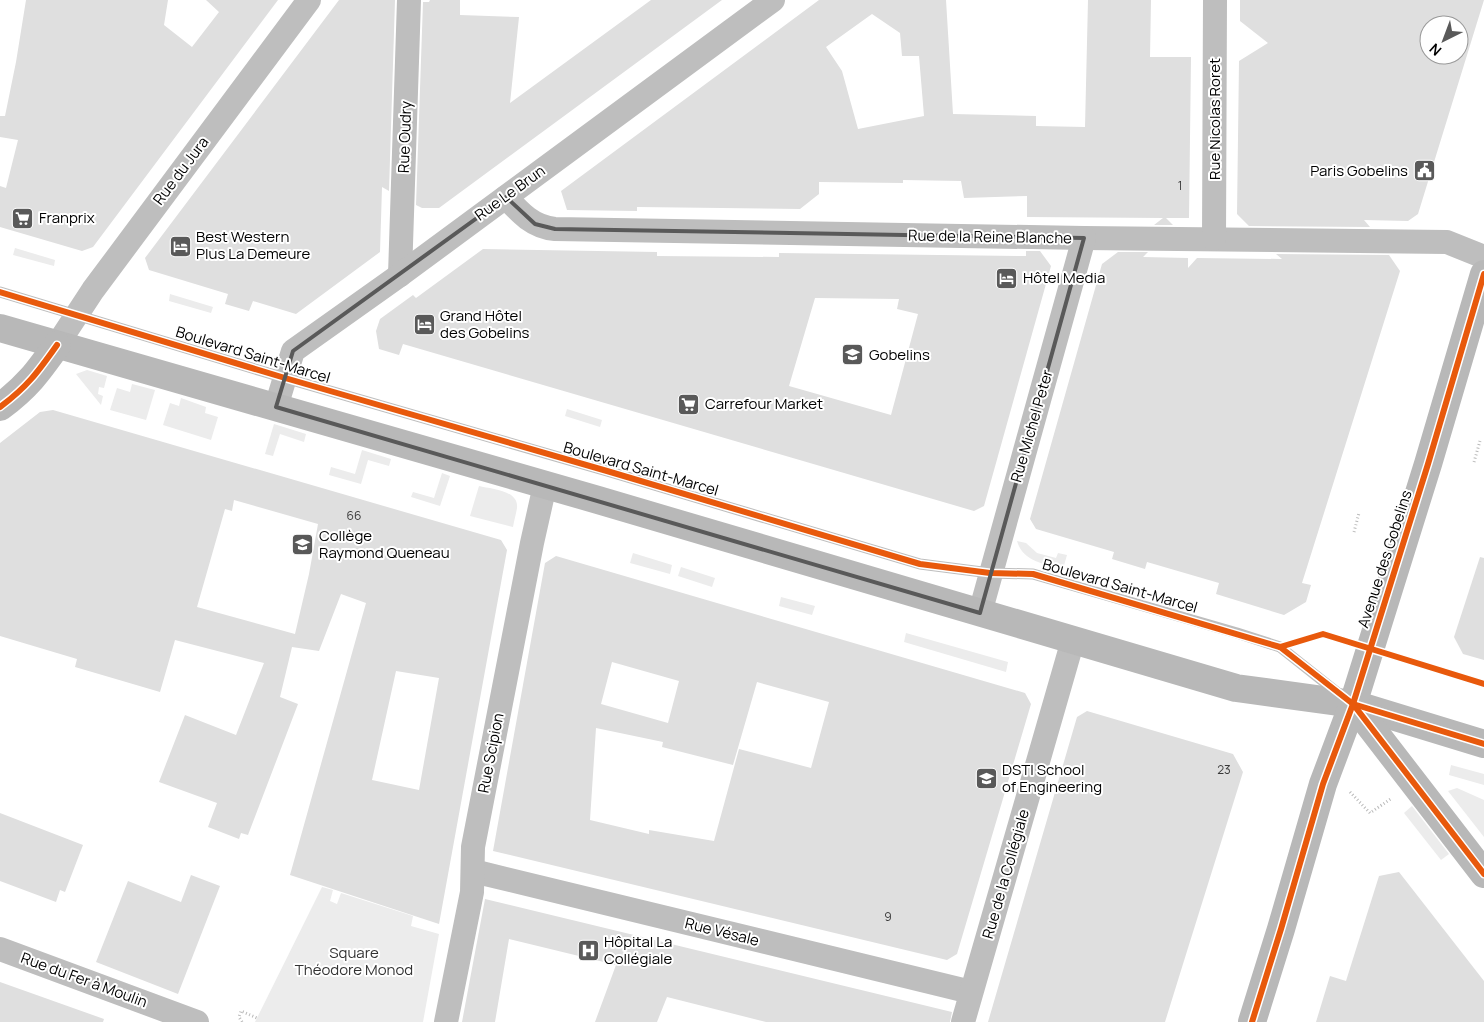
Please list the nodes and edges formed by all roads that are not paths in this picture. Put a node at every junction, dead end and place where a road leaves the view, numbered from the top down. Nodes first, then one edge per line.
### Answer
1 (309, 0) edge
2 (409, 0) edge
3 (773, 0) edge
4 (1215, 0) edge
5 (506, 197) junction
6 (1084, 238) junction
7 (1214, 239) junction
8 (1484, 257) edge
9 (1484, 274) edge
10 (400, 275) junction
11 (0, 292) edge
12 (76, 315) junction
13 (0, 328) edge
14 (57, 345) junction
15 (285, 378) junction
16 (0, 407) edge
17 (276, 407) junction
18 (545, 485) junction
19 (990, 573) junction
20 (980, 613) junction
21 (1073, 640) junction
22 (1352, 704) junction
23 (1484, 744) edge
24 (473, 871) junction
25 (1484, 874) edge
26 (0, 949) edge
27 (972, 992) junction
28 (197, 1022) edge
29 (446, 1022) edge
30 (963, 1022) edge
31 (1252, 1022) edge

1 - 12 street, Rue du Jura
2 - 10 street, Rue Oudry
3 - 5 street, Rue Le Brun
4 - 7 street, Rue Nicolas Roret
5 - 6 street, Rue de la Reine Blanche
5 - 10 street, Rue Le Brun
6 - 7 street, Rue de la Reine Blanche
6 - 19 street, Rue Michel Peter
7 - 8 street, Rue de la Reine Blanche
9 - 22 main road, Avenue des Gobelins
10 - 15 street, Rue Le Brun
11 - 12 lane, Boulevard Saint-Marcel
12 - 14 street, Rue du Jura
12 - 15 lane, Boulevard Saint-Marcel
13 - 14 main road
14 - 16 main road
14 - 17 main road
15 - 17 street, Rue Le Brun
15 - 19 lane, Boulevard Saint-Marcel
17 - 18 main road
18 - 20 main road
18 - 24 street, Rue Scipion
19 - 20 street, Rue Michel Peter
19 - 22 lane, Boulevard Saint-Marcel
20 - 21 main road
21 - 22 main road
21 - 27 street, Rue de la Collégiale
22 - 23 main road
22 - 25 main road
22 - 31 main road, Avenue des Gobelins
24 - 27 street, Rue Vésale
24 - 29 street, Rue Scipion
26 - 28 street, Rue du Fer à Moulin
27 - 30 street, Rue de la Collégiale

